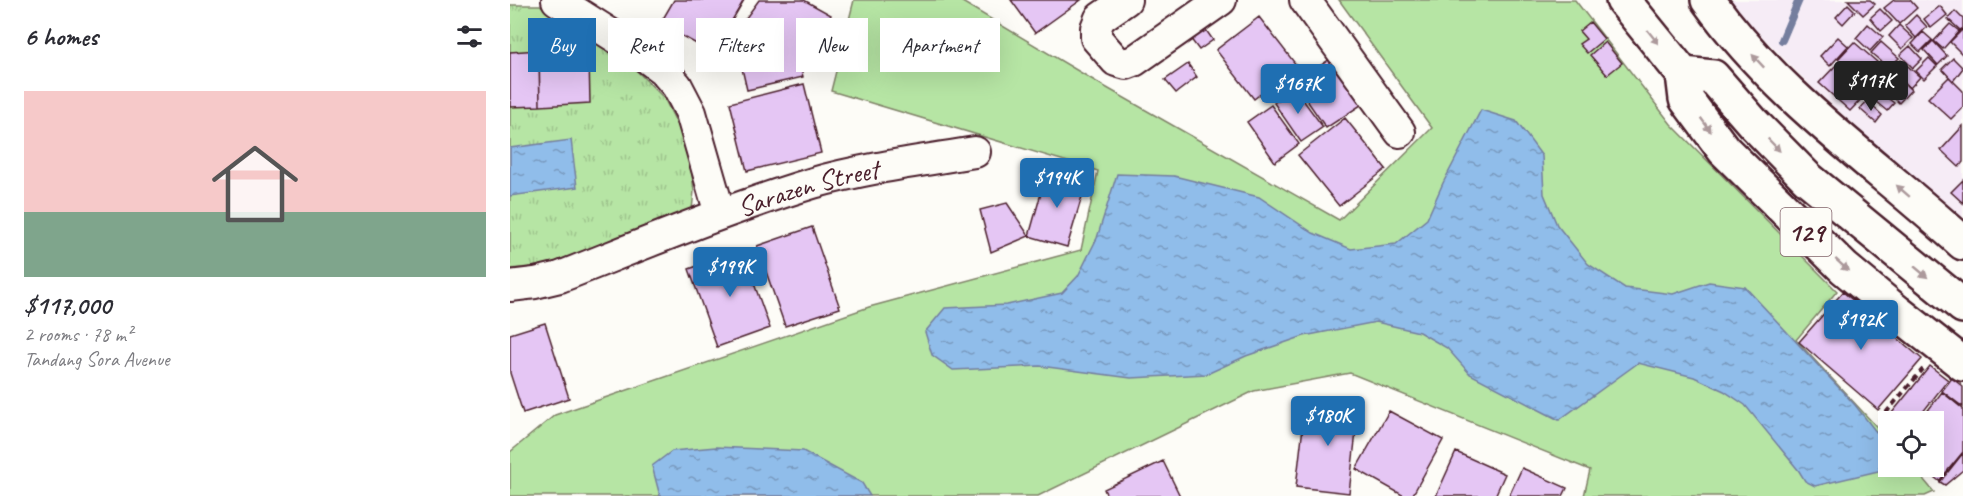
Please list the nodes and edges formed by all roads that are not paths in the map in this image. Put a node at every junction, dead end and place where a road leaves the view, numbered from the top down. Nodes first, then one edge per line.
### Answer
1 (557, 0) edge
2 (1126, 0) edge
3 (1221, 0) edge
4 (1305, 0) edge
5 (1623, 0) edge
6 (1708, 0) edge
7 (1683, 74) junction
8 (1400, 132) dead end
9 (975, 152) dead end
10 (720, 214) junction
11 (1963, 243) edge
12 (510, 286) edge
13 (1963, 306) edge
14 (1952, 355) edge

1 - 10 street
2 - 3 street
4 - 8 street
5 -> 7 main road, 129
11 -> 6 main road
7 -> 13 main road, 129
7 -> 14 main road, 129
9 - 10 street, Sarazen Street
10 - 12 street, Sarazen Street

